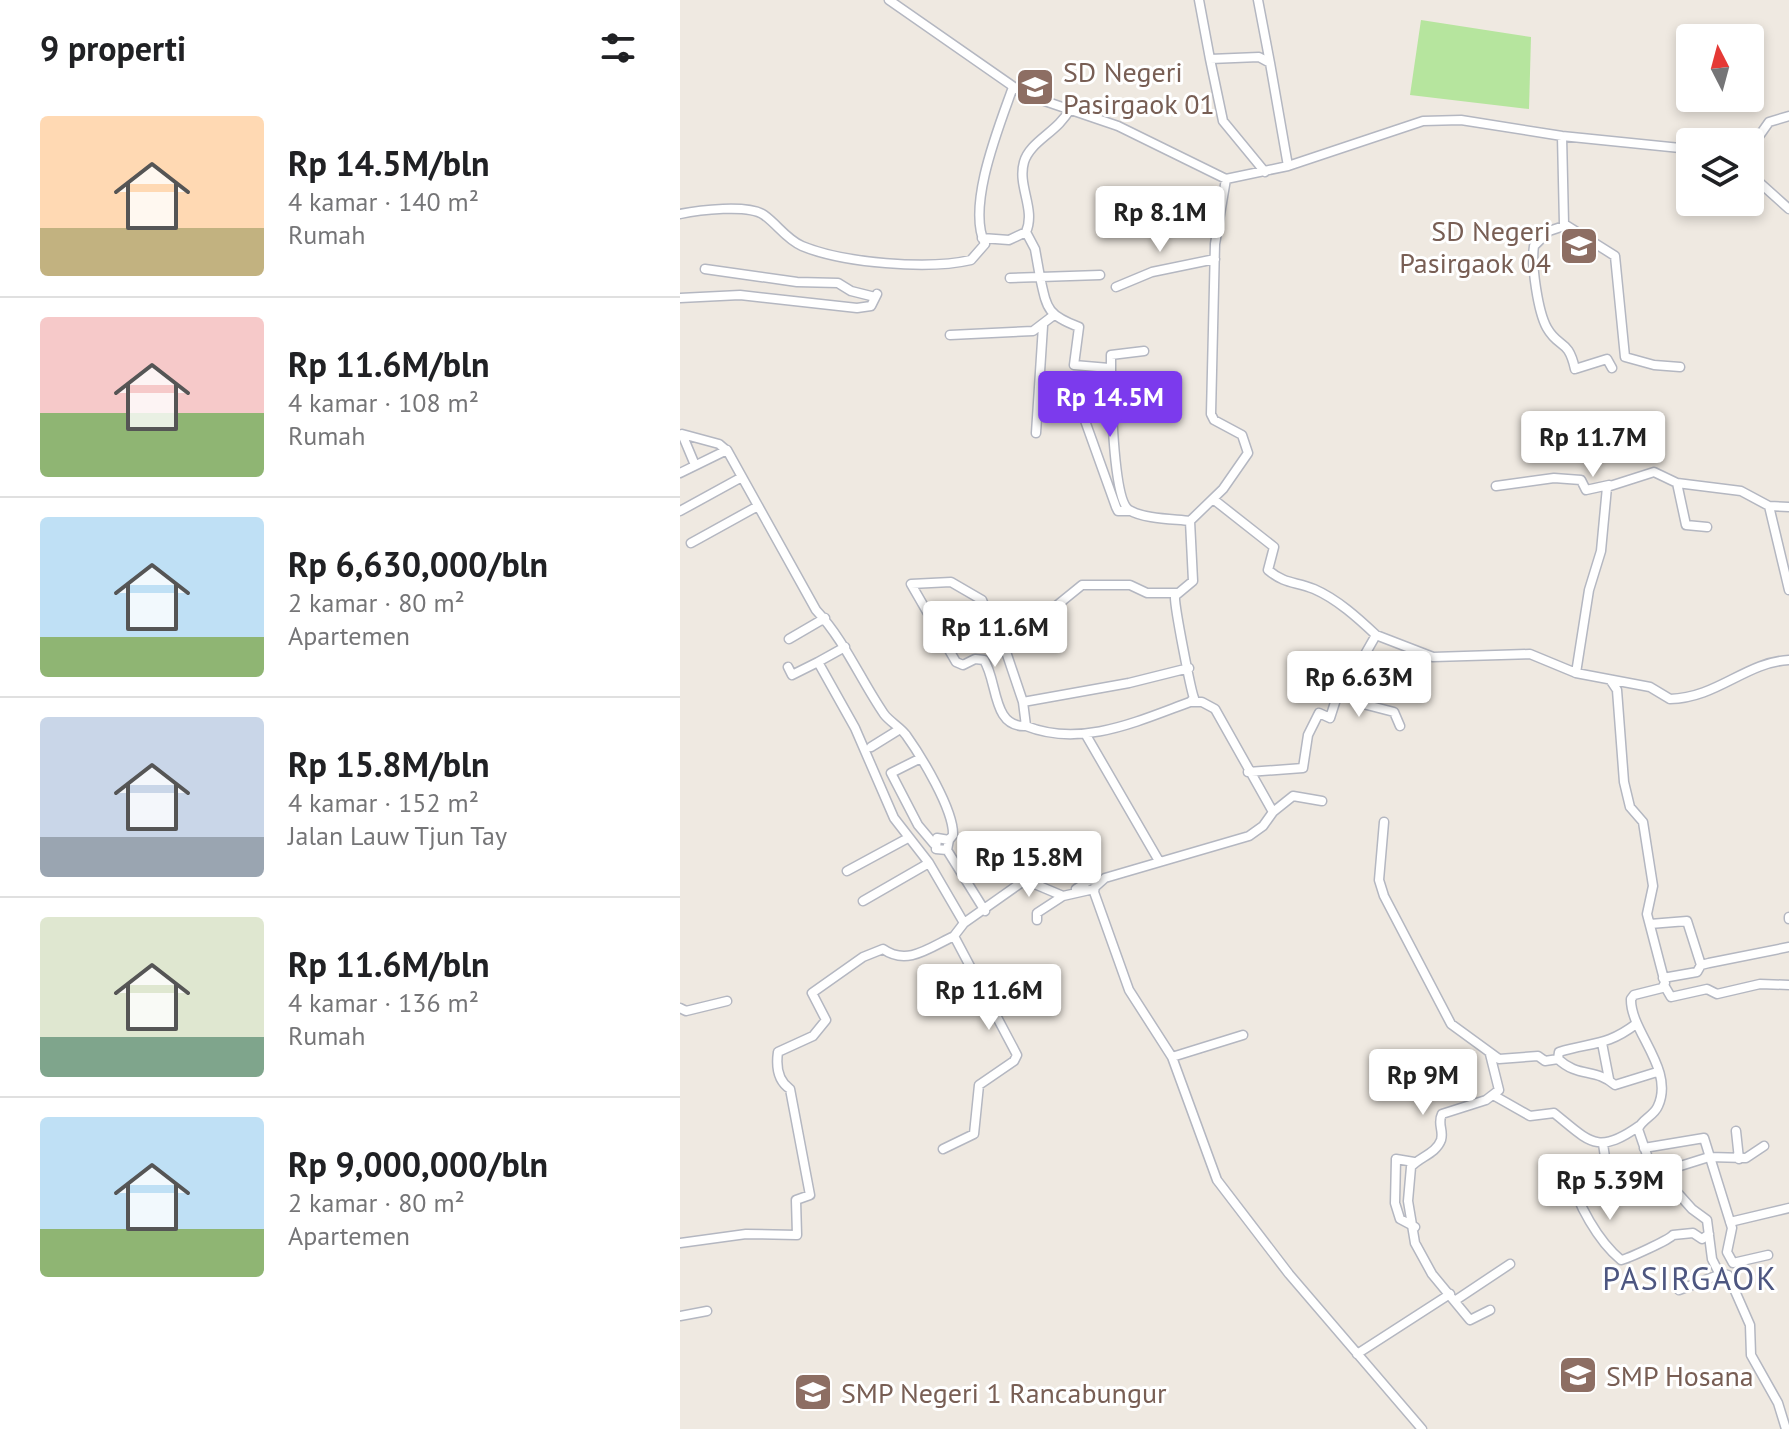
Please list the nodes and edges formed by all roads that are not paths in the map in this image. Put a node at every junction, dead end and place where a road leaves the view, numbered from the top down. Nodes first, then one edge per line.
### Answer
1 (889, 0) edge
2 (1199, 0) edge
3 (1258, 0) edge
4 (1210, 59) junction
5 (1270, 63) junction
6 (1013, 87) junction
7 (1070, 109) junction
8 (1789, 116) edge
9 (1764, 130) edge
10 (1562, 136) junction
11 (1676, 148) edge
12 (1288, 166) junction
13 (1265, 172) junction
14 (1226, 179) junction
15 (1764, 187) edge
16 (1789, 209) edge
17 (680, 214) edge
18 (1564, 226) junction
19 (1026, 232) junction
20 (982, 238) junction
21 (1215, 259) junction
22 (705, 269) dead end
23 (1100, 275) dead end
24 (1040, 277) junction
25 (1010, 278) dead end
26 (1116, 287) dead end
27 (680, 298) edge
28 (1054, 315) junction
29 (1043, 326) junction
30 (950, 335) dead end
31 (1144, 351) dead end
32 (1680, 367) dead end
33 (1109, 368) junction
34 (1612, 368) dead end
35 (1111, 388) junction
36 (1074, 390) junction
37 (1168, 390) dead end
38 (1041, 391) junction
39 (1036, 433) dead end
40 (726, 450) junction
41 (695, 465) junction
42 (680, 473) edge
43 (742, 477) junction
44 (1677, 483) junction
45 (1614, 484) junction
46 (1496, 486) dead end
47 (1213, 499) junction
48 (758, 506) junction
49 (1769, 506) junction
50 (1789, 507) edge
51 (680, 511) edge
52 (1130, 511) junction
53 (1190, 521) junction
54 (1707, 527) dead end
55 (691, 543) dead end
56 (1789, 590) edge
57 (1178, 593) junction
58 (825, 618) junction
59 (997, 625) junction
60 (1376, 635) junction
61 (789, 639) dead end
62 (845, 647) junction
63 (1789, 660) edge
64 (818, 662) junction
65 (788, 667) dead end
66 (1189, 668) junction
67 (1576, 673) junction
68 (1611, 681) junction
69 (1347, 686) junction
70 (1023, 702) junction
71 (1190, 702) junction
72 (1026, 726) junction
73 (1400, 726) dead end
74 (900, 729) junction
75 (1086, 735) junction
76 (871, 747) dead end
77 (919, 759) junction
78 (1248, 772) junction
79 (1322, 801) dead end
80 (1273, 812) junction
81 (1384, 822) dead end
82 (908, 838) junction
83 (948, 845) junction
84 (1159, 861) junction
85 (929, 863) junction
86 (847, 871) dead end
87 (1097, 885) junction
88 (1066, 894) junction
89 (863, 901) dead end
90 (985, 911) junction
91 (1037, 920) dead end
92 (964, 923) junction
93 (1650, 924) junction
94 (954, 936) junction
95 (1789, 947) edge
96 (1701, 965) junction
97 (1664, 981) junction
98 (1789, 985) edge
99 (727, 1001) dead end
100 (680, 1008) edge
101 (1636, 1024) junction
102 (1243, 1035) dead end
103 (1602, 1043) junction
104 (1490, 1054) junction
105 (1172, 1057) junction
106 (1558, 1059) junction
107 (1657, 1072) junction
108 (1609, 1079) junction
109 (1493, 1095) junction
110 (1639, 1126) junction
111 (1736, 1131) dead end
112 (1603, 1144) junction
113 (1764, 1146) dead end
114 (1644, 1148) junction
115 (943, 1149) dead end
116 (1709, 1157) junction
117 (1739, 1159) junction
118 (1414, 1162) junction
119 (1658, 1173) junction
120 (1789, 1208) edge
121 (1730, 1222) junction
122 (1415, 1227) junction
123 (1709, 1234) junction
124 (680, 1243) edge
125 (1768, 1255) dead end
126 (1510, 1264) dead end
127 (1721, 1274) junction
128 (1679, 1290) dead end
129 (1453, 1297) junction
130 (1490, 1310) dead end
131 (707, 1311) dead end
132 (680, 1316) edge
133 (1357, 1354) junction
134 (1422, 1429) edge
135 (1786, 1429) edge

1 - 6 street
2 - 4 street
3 - 5 street
4 - 5 street
4 - 13 street
5 - 12 street
6 - 7 street
6 - 20 street
7 - 14 street
7 - 19 street
8 - 9 street
10 - 11 street
10 - 12 street
10 - 18 street
12 - 13 street
13 - 14 street
14 - 21 street
15 - 16 street
17 - 20 street
18 - 32 street
18 - 34 street
19 - 20 street
19 - 24 street
21 - 26 street
21 - 47 street
22 - 27 street
23 - 24 street
24 - 25 street
24 - 28 street
28 - 29 street
28 - 33 street
29 - 30 street
29 - 38 street
31 - 33 street
33 - 35 street
35 - 36 street
35 - 37 street
35 - 52 street
36 - 38 street
36 - 52 street
38 - 39 street
40 - 41 street
40 - 41 street
40 - 43 street
41 - 42 street
43 - 48 street
43 - 51 street
44 - 45 street
44 - 49 street
44 - 54 street
45 - 46 street
45 - 67 street
47 - 53 street
47 - 60 street
48 - 55 street
48 - 58 street
49 - 50 street
49 - 56 street
52 - 53 street
53 - 57 street
57 - 59 street
57 - 66 street
58 - 61 street
58 - 62 street
59 - 70 street
59 - 72 street
60 - 67 street
60 - 69 street
62 - 64 street
62 - 74 street
63 - 68 street
64 - 65 street
64 - 82 street
66 - 70 street
66 - 71 street
67 - 68 street
68 - 93 street
69 - 73 street
69 - 78 street
70 - 72 street
71 - 75 street
71 - 78 street
72 - 75 street
74 - 76 street
74 - 77 street
75 - 84 street
77 - 83 street
77 - 83 street
78 - 80 street
79 - 80 street
80 - 84 street
81 - 104 street
82 - 85 street
82 - 86 street
83 - 90 street
84 - 87 street
85 - 89 street
85 - 92 street
87 - 88 street
87 - 105 street
88 - 90 street
88 - 91 street
90 - 92 street
92 - 94 street
93 - 96 street
93 - 97 street
94 - 115 street
94 - 124 street
95 - 96 street
96 - 97 street
97 - 98 street
97 - 101 street
99 - 100 street
101 - 103 street
101 - 107 street
102 - 105 street
103 - 106 street
103 - 108 street
104 - 106 street
104 - 109 street
105 - 133 street
106 - 108 street
107 - 108 street
107 - 110 street
109 - 112 street
109 - 118 street
110 - 112 street
110 - 114 street
111 - 117 street
112 - 123 street
113 - 117 street
114 - 116 street
114 - 119 street
116 - 117 street
116 - 119 street
116 - 121 street
118 - 122 street
118 - 122 street
119 - 123 street
120 - 121 street
121 - 125 street
122 - 129 street
123 - 127 street
126 - 129 street
127 - 128 street
127 - 135 street
129 - 130 street
129 - 133 street
131 - 132 street
133 - 134 street

